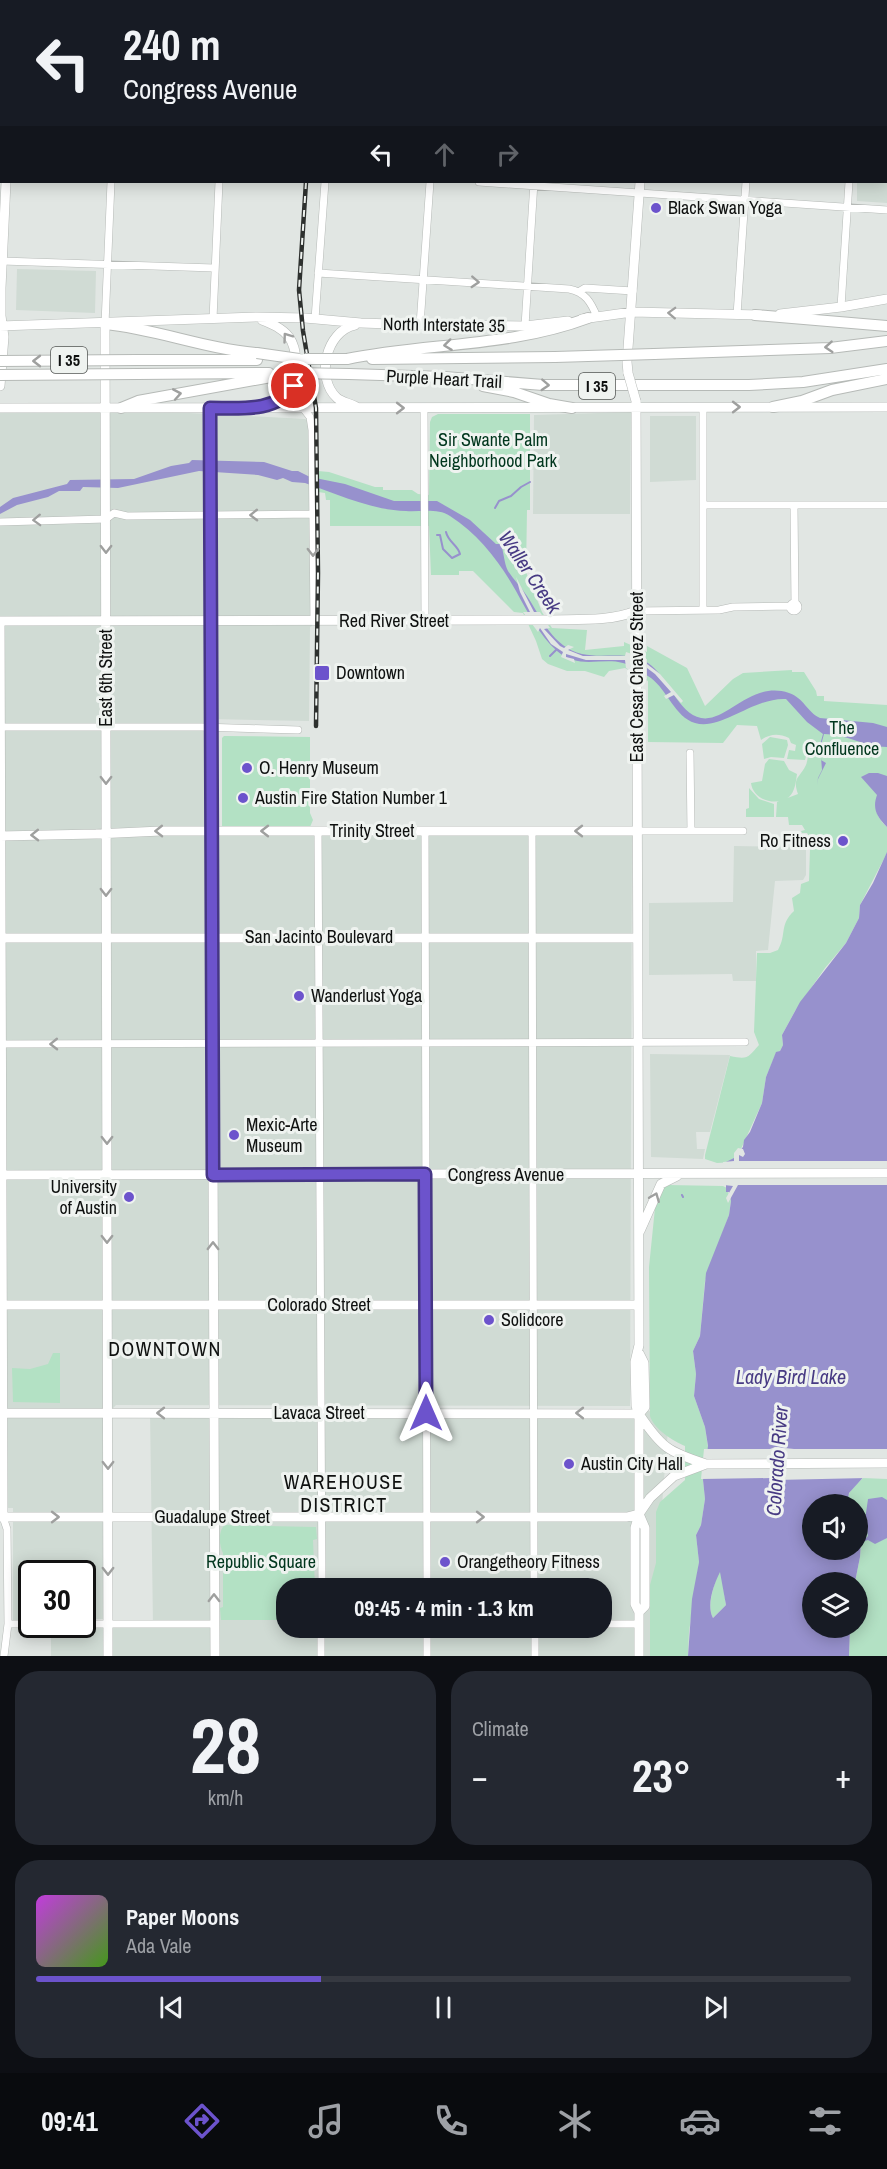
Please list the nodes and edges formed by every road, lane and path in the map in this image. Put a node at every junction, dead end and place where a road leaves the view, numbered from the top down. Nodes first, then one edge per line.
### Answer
1 (6, 183) edge
2 (111, 183) edge
3 (219, 183) edge
4 (325, 183) edge
5 (430, 183) edge
6 (534, 183) edge
7 (640, 183) edge
8 (746, 183) edge
9 (849, 183) edge
10 (639, 193) junction
11 (745, 200) junction
12 (847, 207) junction
13 (887, 210) edge
14 (2, 261) junction
15 (106, 263) junction
16 (214, 268) junction
17 (318, 273) junction
18 (423, 280) junction
19 (527, 285) junction
20 (580, 291) junction
21 (633, 291) junction
22 (887, 299) edge
23 (841, 307) junction
24 (632, 312) junction
25 (737, 315) junction
26 (755, 315) junction
27 (256, 317) junction
28 (592, 318) junction
29 (213, 319) junction
30 (315, 319) junction
31 (361, 323) junction
32 (105, 324) junction
33 (1, 326) edge
34 (420, 326) junction
35 (525, 326) junction
36 (887, 326) edge
37 (887, 341) edge
38 (257, 356) junction
39 (347, 359) junction
40 (0, 361) edge
41 (887, 369) edge
42 (0, 375) edge
43 (266, 376) junction
44 (445, 377) junction
45 (887, 379) edge
46 (0, 386) edge
47 (636, 404) junction
48 (703, 407) junction
49 (773, 407) junction
50 (887, 407) edge
51 (0, 408) edge
52 (106, 408) junction
53 (121, 408) junction
54 (210, 408) junction
55 (252, 408) junction
56 (303, 408) junction
57 (361, 408) junction
58 (424, 408) junction
59 (572, 408) junction
60 (702, 505) junction
61 (887, 505) edge
62 (794, 506) junction
63 (313, 514) junction
64 (211, 515) junction
65 (106, 519) junction
66 (0, 522) edge
67 (703, 610) junction
68 (636, 611) junction
69 (107, 621) junction
70 (211, 621) junction
71 (314, 621) junction
72 (425, 621) junction
73 (0, 622) edge
74 (0, 727) edge
75 (106, 727) junction
76 (212, 728) junction
77 (298, 730) dead end
78 (690, 753) dead end
79 (212, 831) junction
80 (318, 831) junction
81 (425, 831) junction
82 (532, 831) junction
83 (637, 831) junction
84 (691, 831) junction
85 (743, 831) dead end
86 (106, 834) junction
87 (0, 836) edge
88 (532, 937) junction
89 (1, 938) edge
90 (106, 938) junction
91 (212, 938) junction
92 (318, 938) junction
93 (425, 938) junction
94 (638, 938) junction
95 (213, 1042) junction
96 (319, 1042) junction
97 (425, 1042) junction
98 (533, 1042) junction
99 (638, 1042) junction
100 (745, 1042) dead end
101 (106, 1043) junction
102 (1, 1044) edge
103 (887, 1173) edge
104 (425, 1174) junction
105 (685, 1174) junction
106 (1, 1175) edge
107 (107, 1175) junction
108 (213, 1175) junction
109 (319, 1175) junction
110 (533, 1175) junction
111 (638, 1175) junction
112 (638, 1236) junction
113 (1, 1305) edge
114 (107, 1305) junction
115 (213, 1305) junction
116 (320, 1305) junction
117 (426, 1305) junction
118 (534, 1305) junction
119 (638, 1305) junction
120 (1, 1413) edge
121 (108, 1413) junction
122 (214, 1413) junction
123 (320, 1413) junction
124 (426, 1413) junction
125 (534, 1413) junction
126 (639, 1414) junction
127 (887, 1463) edge
128 (706, 1464) junction
129 (639, 1514) junction
130 (427, 1516) junction
131 (108, 1517) junction
132 (214, 1517) junction
133 (322, 1517) junction
134 (534, 1517) junction
135 (1, 1520) edge
136 (322, 1578) edge
137 (427, 1578) edge
138 (534, 1578) edge
139 (9, 1624) junction
140 (18, 1624) edge
141 (96, 1624) edge
142 (108, 1624) junction
143 (214, 1624) junction
144 (612, 1624) edge
145 (639, 1624) junction
146 (321, 1638) edge
147 (427, 1638) edge
148 (535, 1638) edge
149 (4, 1656) edge
150 (108, 1656) edge
151 (215, 1656) edge
152 (321, 1656) edge
153 (427, 1656) edge
154 (535, 1656) edge
155 (639, 1656) edge

1 - 14 main road
2 - 15 street, East 6th Street
3 - 16 street
4 - 17 street
5 - 18 street
6 - 10 street
6 - 19 street
7 - 10 main road, East Cesar Chavez Street
8 - 11 street
9 - 12 street
10 - 11 street
10 - 21 main road, East Cesar Chavez Street
11 - 12 street
11 - 25 street
12 - 13 street
12 - 23 street
14 - 15 street
14 - 33 main road
15 - 16 street
15 - 32 street, East 6th Street
16 - 29 street
17 - 18 street
17 - 30 street
18 -> 19 street
18 - 34 street
19 - 20 street
19 - 35 street
20 - 21 street
20 - 28 street
21 - 24 main road, East Cesar Chavez Street
22 - 23 main road, North Interstate 35
23 - 26 main road, North Interstate 35
25 -> 24 main road, North Interstate 35
24 - 28 main road, North Interstate 35
24 - 47 main road, East Cesar Chavez Street, bridge
25 - 26 main road, North Interstate 35
26 - 36 highway
27 - 29 main road, North Interstate 35
27 - 30 main road, North Interstate 35
55 -> 27 main road
28 - 35 main road, North Interstate 35
28 -> 39 highway
29 - 32 main road, North Interstate 35
30 - 31 main road, North Interstate 35
31 - 34 main road, North Interstate 35
31 - 57 main road
32 - 33 main road, North Interstate 35
32 - 38 highway
32 - 52 main road, East 6th Street
33 - 46 main road
34 - 35 main road, North Interstate 35
37 -> 39 highway, Purple Heart Trail / I 35, bridge
38 - 39 highway, Purple Heart Trail / I 35, bridge
38 -> 40 highway, I 35, bridge
44 -> 41 highway, Purple Heart Trail / I 35
42 - 43 highway, I 35, bridge
43 - 44 highway, Purple Heart Trail / I 35, bridge
53 -> 43 highway
44 - 59 highway
45 - 49 highway
47 - 48 main road
47 - 59 main road
47 - 68 main road, East Cesar Chavez Street
48 -> 49 main road
48 - 60 street
49 - 50 main road
51 - 52 main road
52 - 53 main road
52 - 65 main road, East 6th Street
53 - 54 main road
54 - 55 main road
54 - 64 main road
55 - 56 main road
56 - 57 main road
56 - 63 street
57 -> 58 main road
58 - 59 main road
58 - 72 street
60 - 62 street
60 - 67 street
61 - 62 street
62 - 67 street, Red River Street
63 -> 64 street
63 -> 71 street
64 - 65 street
64 - 70 main road
65 -> 66 street
65 -> 69 main road, East 6th Street
67 - 68 street, Red River Street
68 - 72 main road, Red River Street
68 - 83 main road, East Cesar Chavez Street
69 - 70 main road, Red River Street
69 - 73 main road, Red River Street
69 - 75 main road, East 6th Street
70 - 71 main road, Red River Street
70 - 76 main road
71 - 72 main road, Red River Street
73 - 74 main road
74 - 75 street
74 - 87 main road
75 - 76 street
75 -> 86 main road, East 6th Street
76 - 77 street
76 - 79 main road
78 - 84 street
80 -> 79 main road, Trinity Street
79 -> 86 main road, Trinity Street
79 - 91 main road
80 - 81 main road, Trinity Street
80 - 92 street
81 - 82 main road, Trinity Street
81 - 93 street
83 -> 82 main road, Trinity Street
82 - 88 street
83 - 84 street, Trinity Street
83 - 94 main road, East Cesar Chavez Street
84 - 85 street, Trinity Street
86 -> 87 main road, Trinity Street
86 -> 90 main road, East 6th Street
87 - 89 main road
88 - 93 main road, San Jacinto Boulevard
88 - 94 main road, San Jacinto Boulevard
88 - 98 street
89 - 90 main road, San Jacinto Boulevard
89 - 102 main road
90 - 91 main road, San Jacinto Boulevard
90 - 101 main road, East 6th Street
91 - 92 main road, San Jacinto Boulevard
91 - 95 main road
92 - 93 main road, San Jacinto Boulevard
92 - 96 street
93 - 97 street
94 - 99 main road, East Cesar Chavez Street
95 - 96 street
95 - 101 street
95 - 108 main road
96 - 97 street
96 - 109 street
97 - 98 street
97 - 104 street
98 - 99 street
98 - 110 street
99 - 100 street
99 - 111 main road, East Cesar Chavez Street
101 -> 102 street
101 -> 107 main road, East 6th Street
102 - 106 main road
103 - 105 main road, Congress Avenue
104 - 109 main road, Congress Avenue
104 - 110 main road, Congress Avenue
104 - 117 street
105 - 111 main road, Congress Avenue
112 -> 105 main road
106 - 107 main road, Congress Avenue
106 - 113 main road
107 - 108 main road, Congress Avenue
107 -> 114 main road, East 6th Street
108 - 109 main road, Congress Avenue
115 -> 108 main road
109 - 116 street
110 - 111 main road, Congress Avenue
110 - 118 street
111 - 112 main road, East Cesar Chavez Street
112 - 119 main road, East Cesar Chavez Street
113 - 114 main road, Colorado Street
113 - 120 main road
114 - 115 main road, Colorado Street
114 - 121 main road, East 6th Street
115 - 116 main road, Colorado Street
115 - 122 main road
116 - 117 main road, Colorado Street
116 - 123 street
117 - 118 main road, Colorado Street
117 - 124 street
118 - 119 main road, Colorado Street
118 - 125 street
119 - 126 main road, East Cesar Chavez Street
120 - 121 main road, Lavaca Street
120 - 135 main road
122 -> 121 main road, Lavaca Street
121 -> 131 main road, East 6th Street
122 - 123 main road, Lavaca Street
122 - 132 main road
123 - 124 main road, Lavaca Street
123 - 133 street
124 - 125 main road, Lavaca Street
124 - 130 street
126 -> 125 main road, Lavaca Street
125 - 134 street
126 - 128 main road
126 - 129 main road, East Cesar Chavez Street
127 - 128 main road
128 - 129 main road
129 - 134 main road, Guadalupe Street
129 - 145 main road, East Cesar Chavez Street
130 - 133 main road, Guadalupe Street
130 -> 134 main road, Guadalupe Street
130 - 137 street
131 - 132 main road, Guadalupe Street
135 -> 131 main road, Guadalupe Street
131 -> 142 main road, East 6th Street
132 - 133 main road, Guadalupe Street
143 -> 132 main road
133 - 136 street
134 - 138 street
135 - 139 street
139 - 140 street
139 - 149 street
141 - 142 street
142 - 143 street
142 - 150 main road, East 6th Street
143 - 151 main road
144 - 145 street
145 - 155 main road, East Cesar Chavez Street
146 - 152 street
147 - 153 street
148 - 154 street

